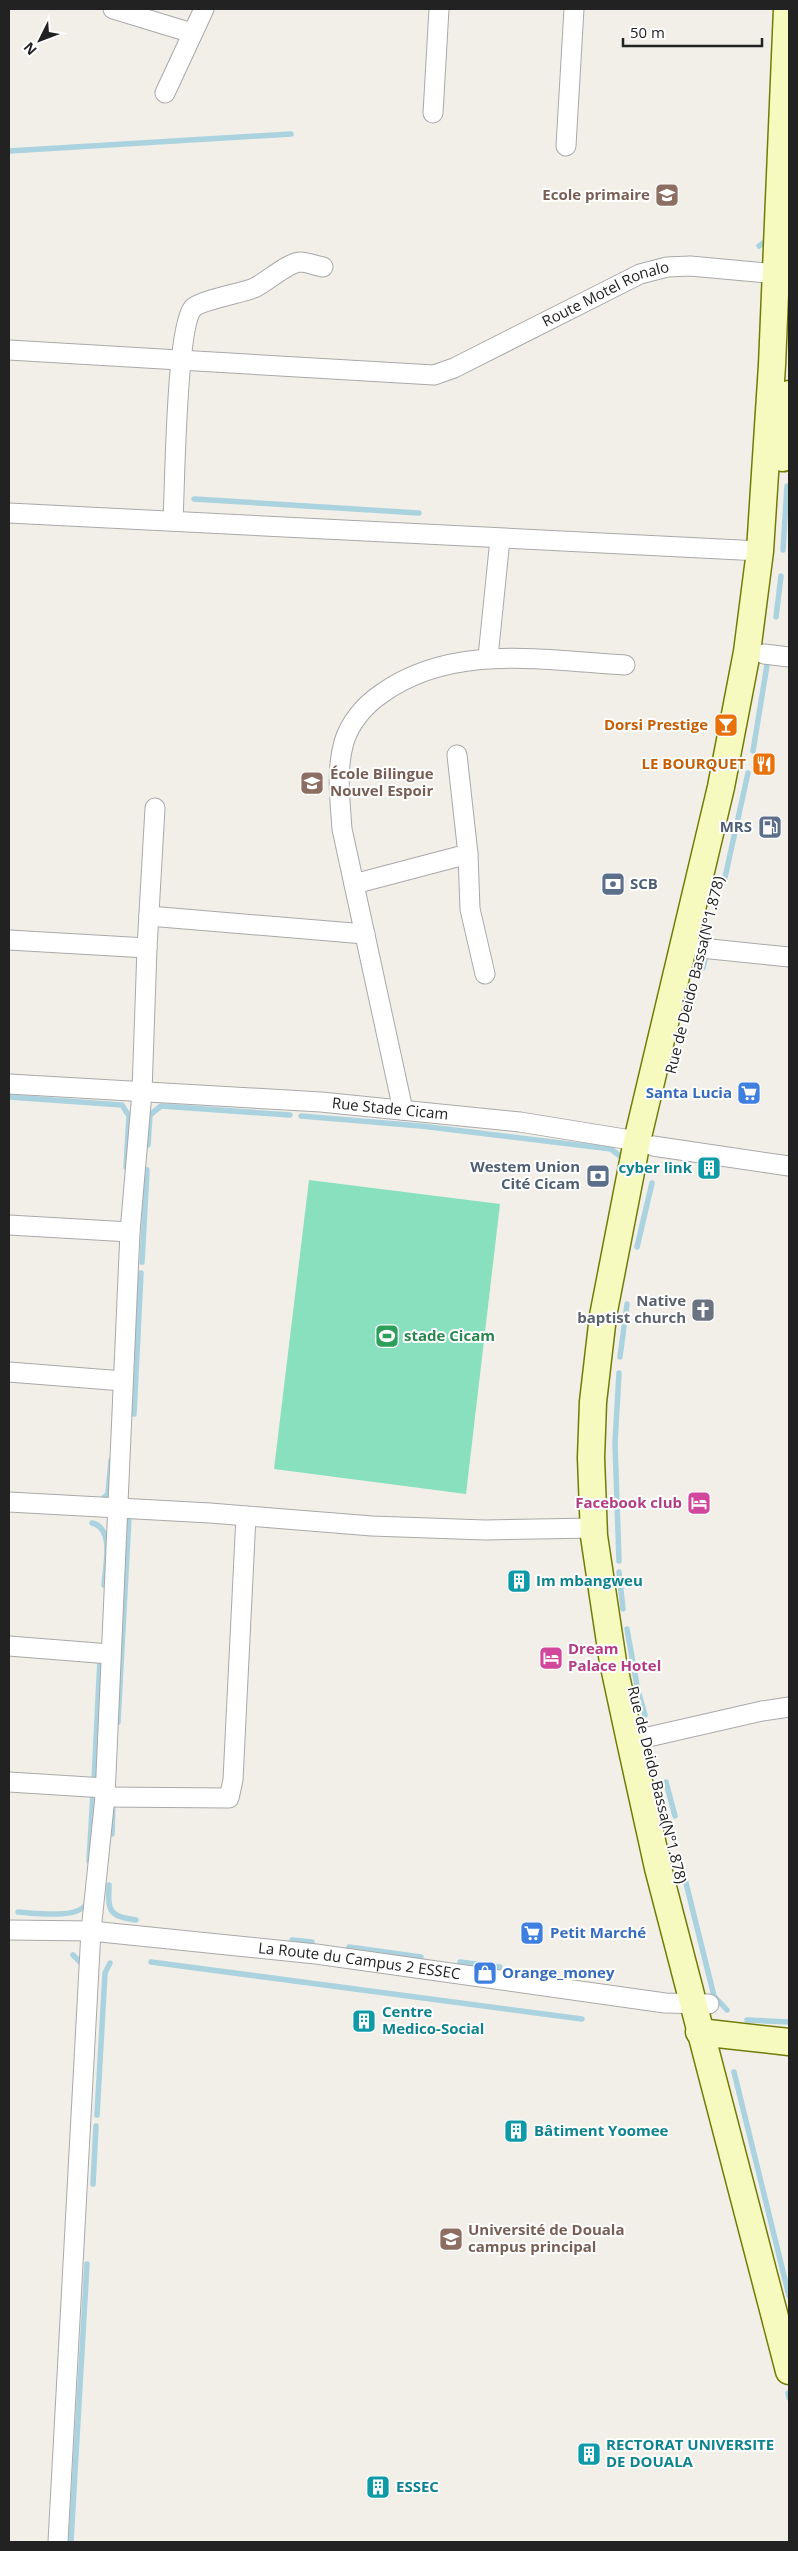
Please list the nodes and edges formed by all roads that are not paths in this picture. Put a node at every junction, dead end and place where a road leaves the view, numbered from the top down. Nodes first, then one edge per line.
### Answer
1 (112, 9) edge
2 (204, 9) edge
3 (439, 9) edge
4 (574, 9) edge
5 (787, 9) edge
6 (192, 33) junction
7 (165, 92) dead end
8 (433, 113) dead end
9 (566, 146) dead end
10 (323, 267) dead end
11 (782, 274) edge
12 (9, 350) edge
13 (181, 358) junction
14 (781, 366) edge
15 (789, 394) edge
16 (9, 513) edge
17 (173, 520) junction
18 (500, 539) junction
19 (760, 552) junction
20 (777, 655) edge
21 (488, 657) junction
22 (625, 665) dead end
23 (457, 755) dead end
24 (155, 808) dead end
25 (724, 817) junction
26 (468, 854) junction
27 (354, 884) junction
28 (149, 916) junction
29 (365, 934) junction
30 (9, 940) edge
31 (147, 948) junction
32 (701, 948) junction
33 (789, 957) edge
34 (485, 974) dead end
35 (9, 1084) edge
36 (142, 1092) junction
37 (403, 1110) junction
38 (645, 1143) junction
39 (789, 1166) edge
40 (9, 1225) edge
41 (130, 1232) junction
42 (9, 1372) edge
43 (122, 1381) junction
44 (9, 1502) edge
45 (118, 1509) junction
46 (246, 1516) junction
47 (594, 1528) junction
48 (9, 1646) edge
49 (110, 1654) junction
50 (789, 1707) edge
51 (644, 1738) junction
52 (9, 1782) edge
53 (105, 1793) junction
54 (9, 1930) edge
55 (91, 1931) junction
56 (701, 2004) junction
57 (707, 2033) junction
58 (789, 2042) edge
59 (789, 2314) edge
60 (789, 2371) edge
61 (58, 2542) edge

1 - 6 street
2 - 6 street
3 - 8 street
4 - 9 street
5 - 11 main road
6 - 7 street
10 - 13 street
11 - 13 street, Route Motel Ronalo
11 - 14 main road
12 - 13 street
13 - 17 street
14 - 19 main road
15 - 20 main road, Rue de Deido Bassa(N°1.878)
16 - 17 street
17 - 18 street
18 - 19 street
18 - 21 street
19 - 25 main road
20 - 25 main road, Rue de Deido Bassa(N°1.878)
21 - 22 street
21 - 27 street
23 - 26 street
24 - 28 street
25 - 32 main road, Rue de Deido Bassa(N°1.878)
25 - 38 main road
26 - 27 street
26 - 34 street
27 - 29 street
28 - 29 street
28 - 31 street
29 - 37 street
30 - 31 street
31 - 36 street
32 - 33 street
32 - 38 main road, Rue de Deido Bassa(N°1.878)
35 - 36 street, Rue Stade Cicam
36 - 37 street, Rue Stade Cicam
36 - 41 street
37 - 38 street, Rue Stade Cicam
38 - 39 street, Rue Stade Cicam
38 - 47 main road
38 - 51 main road, Rue de Deido Bassa(N°1.878)
40 - 41 street
41 - 43 street
42 - 43 street
43 - 45 street
44 - 45 street
45 - 46 street
45 - 49 street
46 - 47 street
46 - 53 street
47 - 56 main road
48 - 49 street
49 - 53 street
50 - 51 street
51 - 56 main road, Rue de Deido Bassa(N°1.878)
52 - 53 street
53 - 55 street
54 - 55 street, La Route du Campus 2 ESSEC
55 - 56 street, La Route du Campus 2 ESSEC
55 - 61 street
56 - 57 main road, Rue de Deido Bassa(N°1.878)
57 - 58 main road
57 - 59 main road, Rue de Deido Bassa(N°1.878)
57 - 60 main road

